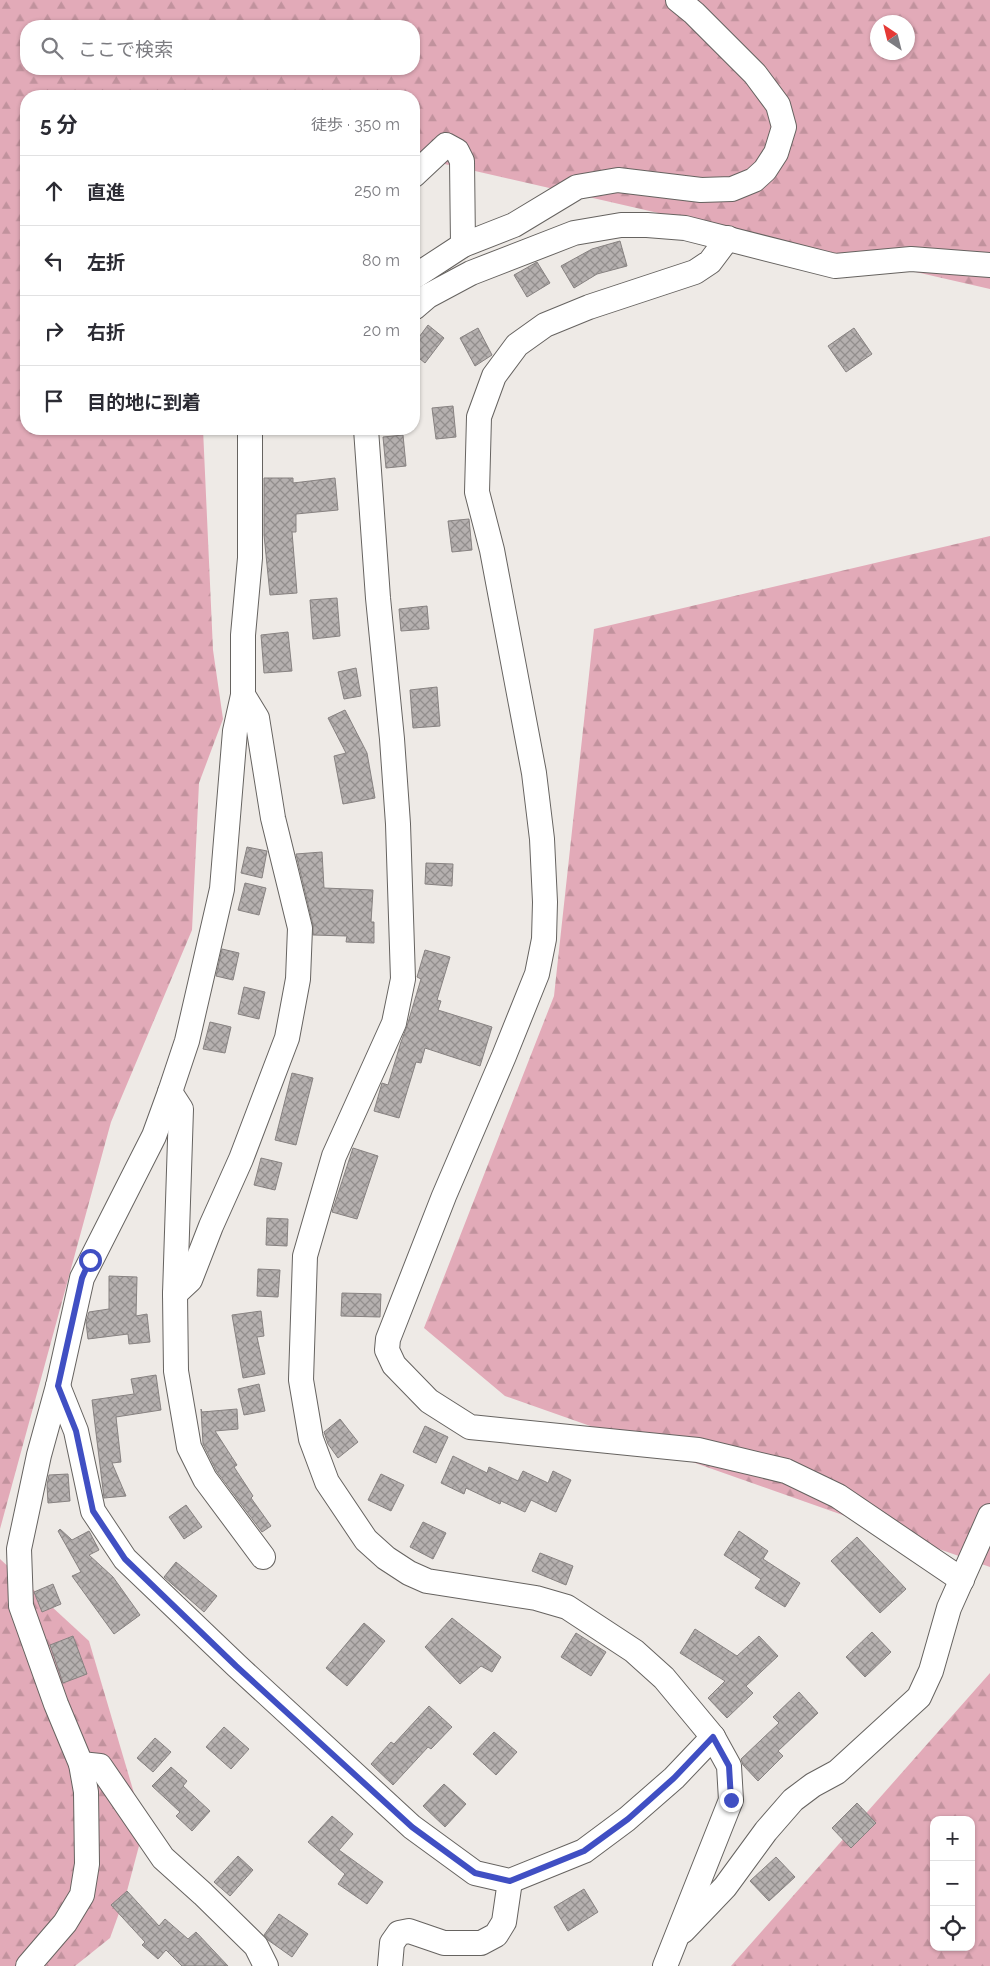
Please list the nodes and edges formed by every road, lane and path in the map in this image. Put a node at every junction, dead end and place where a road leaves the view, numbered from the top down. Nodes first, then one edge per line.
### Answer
1 (678, 0) edge
2 (420, 169) edge
3 (728, 238) junction
4 (463, 245) junction
5 (990, 265) edge
6 (420, 273) edge
7 (420, 303) edge
8 (250, 435) edge
9 (366, 435) edge
10 (243, 695) junction
11 (170, 1092) junction
12 (174, 1294) junction
13 (58, 1386) junction
14 (990, 1516) edge
15 (263, 1557) dead end
16 (962, 1580) junction
17 (713, 1737) junction
18 (81, 1764) junction
19 (510, 1881) junction
20 (676, 1938) junction
21 (28, 1966) edge
22 (266, 1966) edge
23 (390, 1966) edge
24 (665, 1966) edge

1 - 4 street
2 - 4 street
3 - 5 street
3 - 7 street
3 - 16 street
4 - 6 street
8 - 10 street
9 - 17 street
10 - 11 street
10 - 12 street
11 - 12 street
11 - 13 street
12 - 15 street
13 - 18 street
13 - 19 street
14 - 16 street
16 - 20 street
17 - 19 street
17 - 20 street
18 - 21 street
18 - 22 street
19 - 23 street
20 - 24 street

